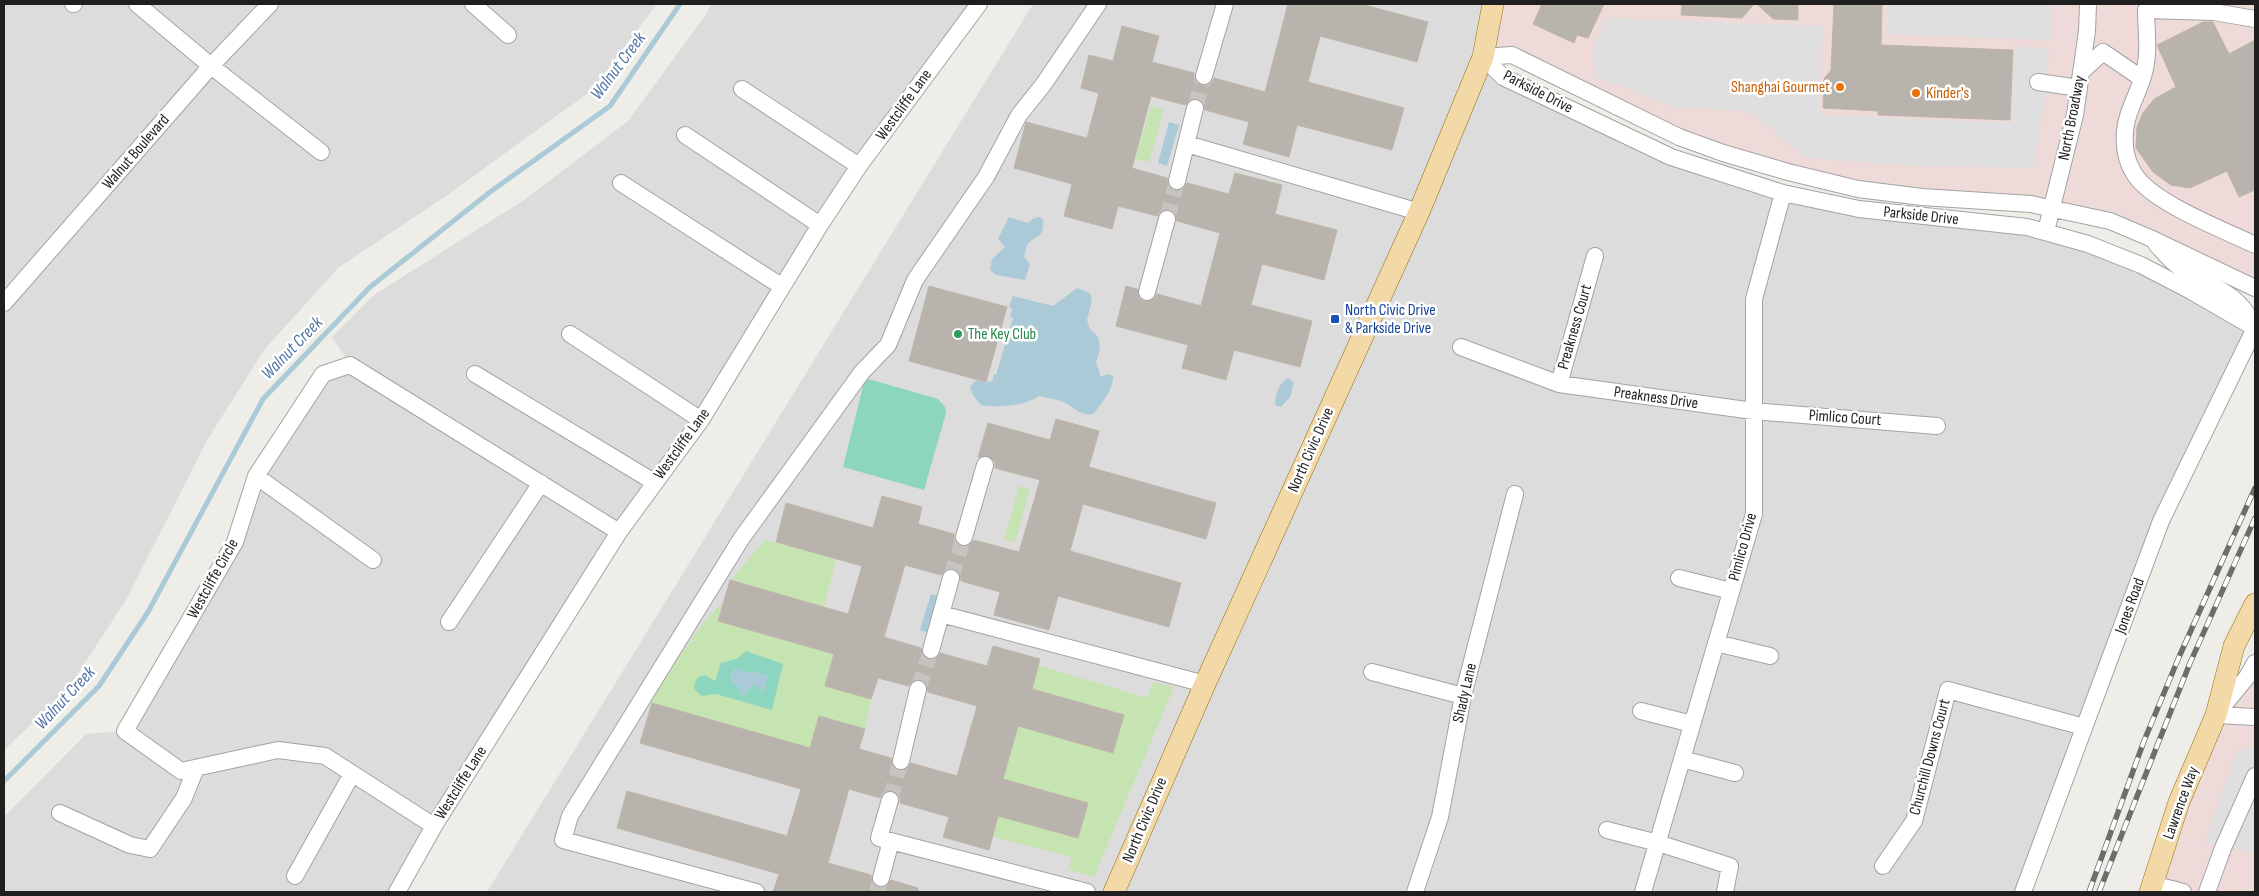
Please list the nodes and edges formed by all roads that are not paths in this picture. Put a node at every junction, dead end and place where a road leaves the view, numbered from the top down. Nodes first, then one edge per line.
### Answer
1 (137, 4) edge
2 (270, 4) edge
3 (473, 4) edge
4 (978, 4) edge
5 (1098, 4) edge
6 (1225, 4) edge
7 (1493, 4) edge
8 (2088, 4) edge
9 (2255, 19) edge
10 (508, 35) dead end
11 (1482, 57) junction
12 (211, 66) junction
13 (1204, 76) tunnel mouth
14 (2141, 78) junction
15 (2080, 80) junction
16 (2038, 82) dead end
17 (742, 89) dead end
18 (1195, 108) tunnel mouth
19 (685, 135) dead end
20 (1187, 144) junction
21 (321, 152) dead end
22 (859, 166) junction
23 (1178, 180) tunnel mouth
24 (621, 183) dead end
25 (1783, 193) junction
26 (2052, 208) junction
27 (1419, 212) junction
28 (1167, 219) tunnel mouth
29 (820, 225) junction
30 (2046, 231) junction
31 (2150, 238) junction
32 (2255, 245) edge
33 (1595, 256) dead end
34 (781, 286) junction
35 (2255, 288) edge
36 (1147, 292) dead end
37 (4, 303) edge
38 (2255, 328) edge
39 (570, 334) dead end
40 (1462, 347) dead end
41 (475, 374) dead end
42 (1559, 384) junction
43 (1753, 411) junction
44 (701, 420) junction
45 (1937, 426) dead end
46 (985, 465) dead end
47 (256, 476) junction
48 (654, 482) junction
49 (540, 483) junction
50 (1515, 494) dead end
51 (619, 532) junction
52 (964, 537) tunnel mouth
53 (372, 560) dead end
54 (951, 578) tunnel mouth
55 (1679, 578) dead end
56 (1731, 591) junction
57 (2255, 604) edge
58 (941, 614) junction
59 (449, 622) dead end
60 (1716, 643) junction
61 (931, 650) tunnel mouth
62 (1770, 656) dead end
63 (2255, 662) edge
64 (1372, 672) dead end
65 (1205, 684) junction
66 (918, 689) tunnel mouth
67 (1463, 696) junction
68 (1641, 711) dead end
69 (2216, 715) junction
70 (2255, 717) edge
71 (1692, 724) junction
72 (2084, 727) junction
73 (1682, 758) junction
74 (900, 760) tunnel mouth
75 (196, 768) junction
76 (1735, 773) dead end
77 (352, 774) junction
78 (2255, 776) edge
79 (890, 800) tunnel mouth
80 (60, 813) dead end
81 (434, 826) junction
82 (1608, 830) dead end
83 (891, 841) junction
84 (1658, 843) junction
85 (1883, 866) dead end
86 (295, 876) dead end
87 (881, 878) tunnel mouth
88 (2151, 888) edge
89 (397, 892) edge
90 (756, 892) edge
91 (1087, 892) edge
92 (1114, 892) edge
93 (1415, 892) edge
94 (1643, 892) edge
95 (1725, 892) edge
96 (2023, 892) edge
97 (2183, 892) edge
98 (2207, 892) edge

1 - 12 street
2 - 12 street, Walnut Boulevard
3 - 10 street
4 - 22 street, Westcliffe Lane
5 - 90 street
6 - 13 street
7 - 11 main road, North Civic Drive
8 - 15 street, North Broadway
9 - 14 street
11 - 25 street, Parkside Drive
11 - 26 street, Parkside Drive
11 - 27 main road, North Civic Drive
12 - 21 street
12 - 37 street, Walnut Boulevard
14 - 15 street
14 - 32 street
15 - 16 street
15 - 26 street, North Broadway
17 - 22 street
18 - 20 street
19 - 29 street
20 - 23 street
20 - 27 street
22 - 29 street, Westcliffe Lane
24 - 34 street
25 - 30 street, Parkside Drive
25 - 43 street, Pimlico Drive
26 - 30 street, North Broadway
26 - 31 street, Parkside Drive
27 - 65 main road, North Civic Drive
28 - 36 street
29 - 34 street, Westcliffe Lane
30 - 38 street, Parkside Drive
31 - 35 street, Parkside Drive
31 - 38 street
33 - 42 street, Preakness Court
34 - 44 street, Westcliffe Lane
38 - 72 street, Jones Road
39 - 44 street
40 - 42 street, Preakness Court
41 - 48 street
42 - 43 street, Preakness Drive
43 - 45 street, Pimlico Court
43 - 56 street, Pimlico Drive
44 - 48 street, Westcliffe Lane
46 - 52 street
47 - 49 street, Westcliffe Circle
47 - 53 street
47 - 75 street, Westcliffe Circle
48 - 51 street, Westcliffe Lane
49 - 51 street, Westcliffe Circle
49 - 59 street
50 - 67 street, Shady Lane
51 - 81 street, Westcliffe Lane
54 - 58 street
55 - 56 street
56 - 60 street, Pimlico Drive
57 - 69 main road, Lawrence Way
58 - 61 street
58 - 65 street
60 - 62 street
60 - 71 street, Pimlico Drive
63 - 69 street, Lawrence Way
64 - 67 street
65 - 92 main road, North Civic Drive
66 - 74 street
67 - 93 street, Shady Lane
68 - 71 street
69 - 70 street
69 - 88 main road, Lawrence Way
71 - 73 street, Pimlico Drive
72 - 85 street, Churchill Downs Court
72 - 96 street, Jones Road
73 - 76 street
73 - 84 street, Pimlico Drive
75 - 77 street, Westcliffe Circle
75 - 80 street
77 - 81 street, Westcliffe Circle
77 - 86 street
78 - 98 street
79 - 83 street
81 - 89 street, Westcliffe Lane
82 - 84 street
83 - 87 street
83 - 91 street
84 - 94 street, Pimlico Drive
84 - 95 street
88 - 97 street

